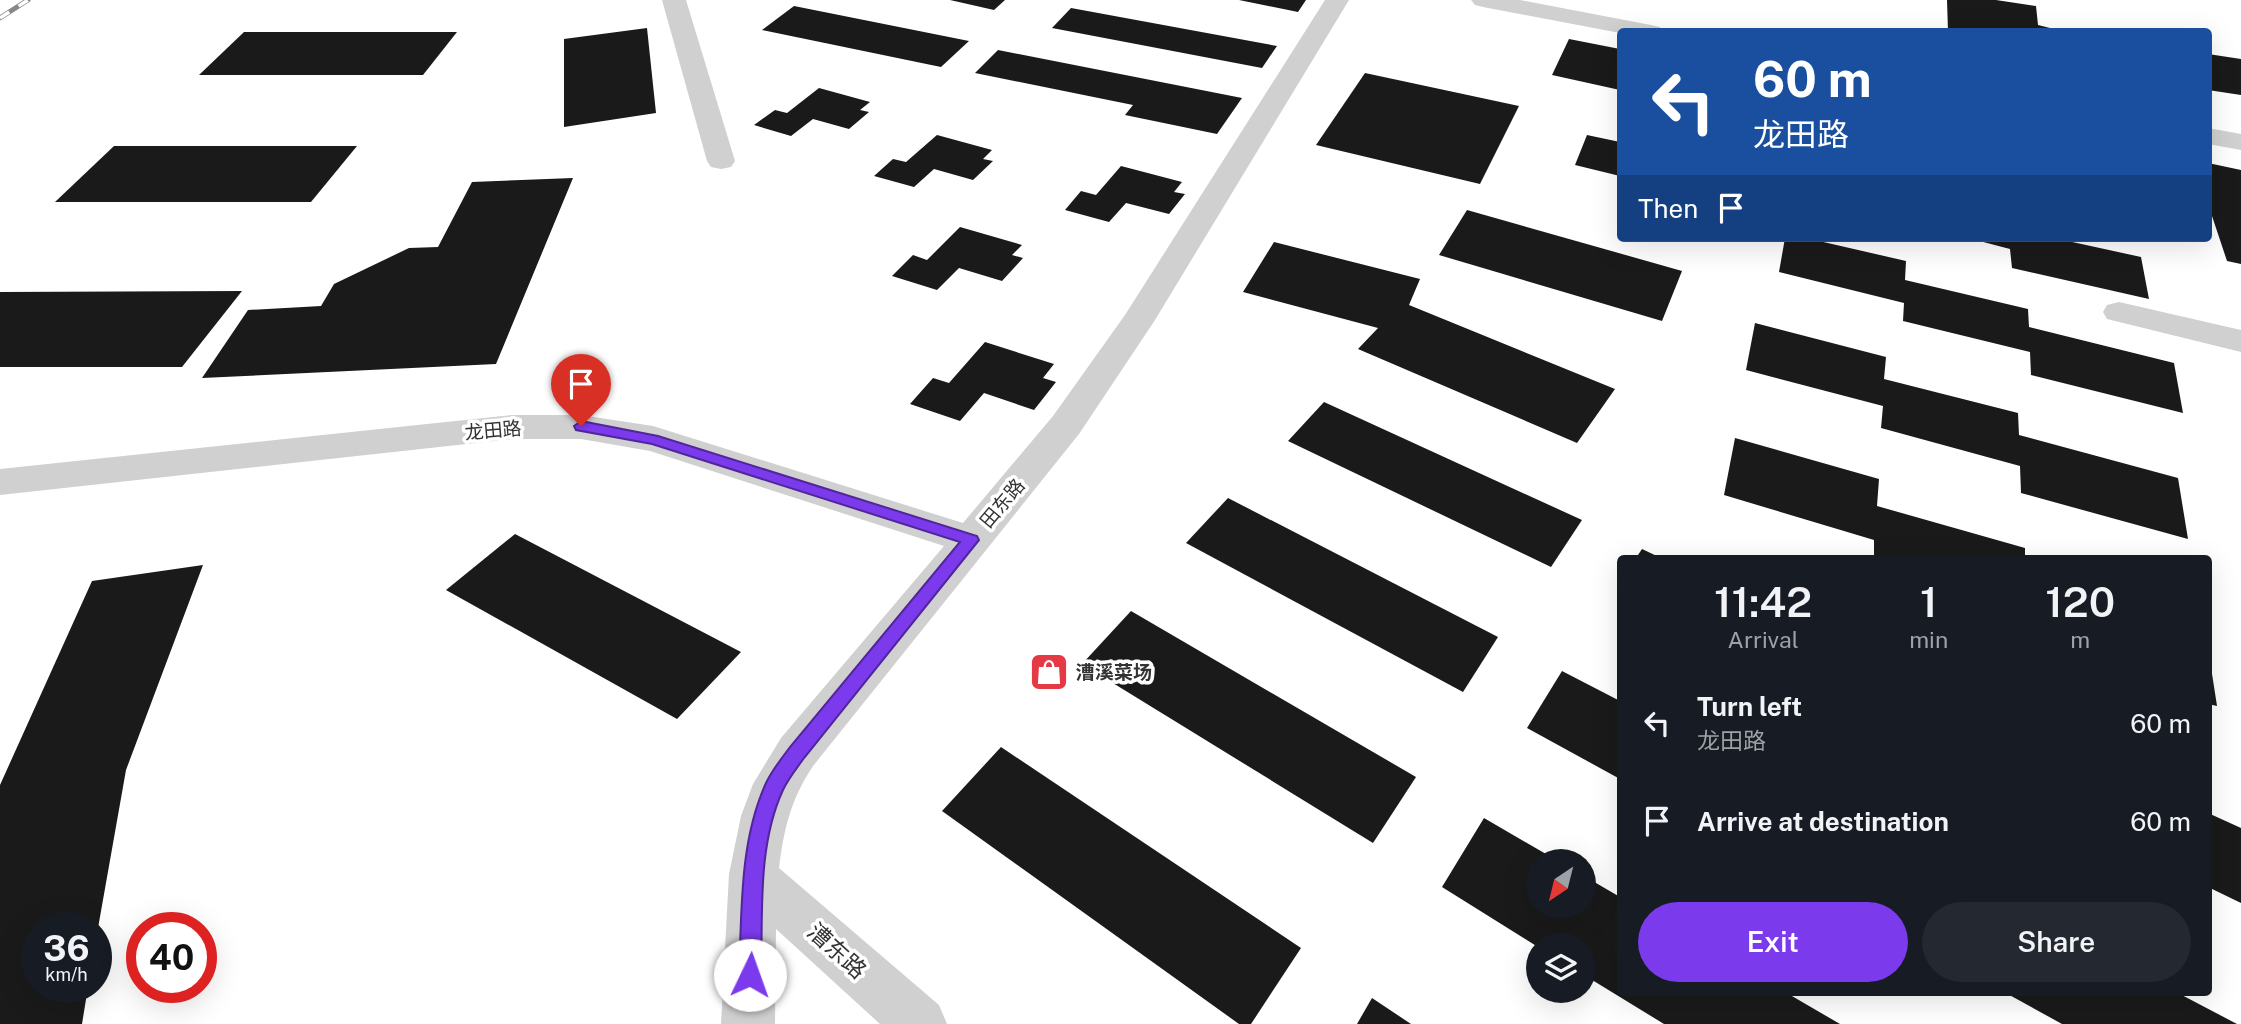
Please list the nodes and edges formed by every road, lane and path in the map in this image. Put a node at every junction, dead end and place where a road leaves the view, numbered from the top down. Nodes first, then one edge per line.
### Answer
1 (674, 0) edge
2 (1336, 0) edge
3 (1483, 0) edge
4 (1630, 28) edge
5 (2212, 137) edge
6 (2241, 142) edge
7 (721, 160) dead end
8 (2119, 312) dead end
9 (2241, 341) edge
10 (0, 482) edge
11 (971, 540) junction
12 (754, 877) junction
13 (748, 1024) edge
14 (920, 1024) edge

1 - 7 street
2 - 11 street, 田东路
3 - 4 street
5 - 6 street
8 - 9 street
10 - 11 street, 龙田路
11 - 12 street, 田东路
12 - 13 street, 田东路
12 - 14 street, 漕东路

